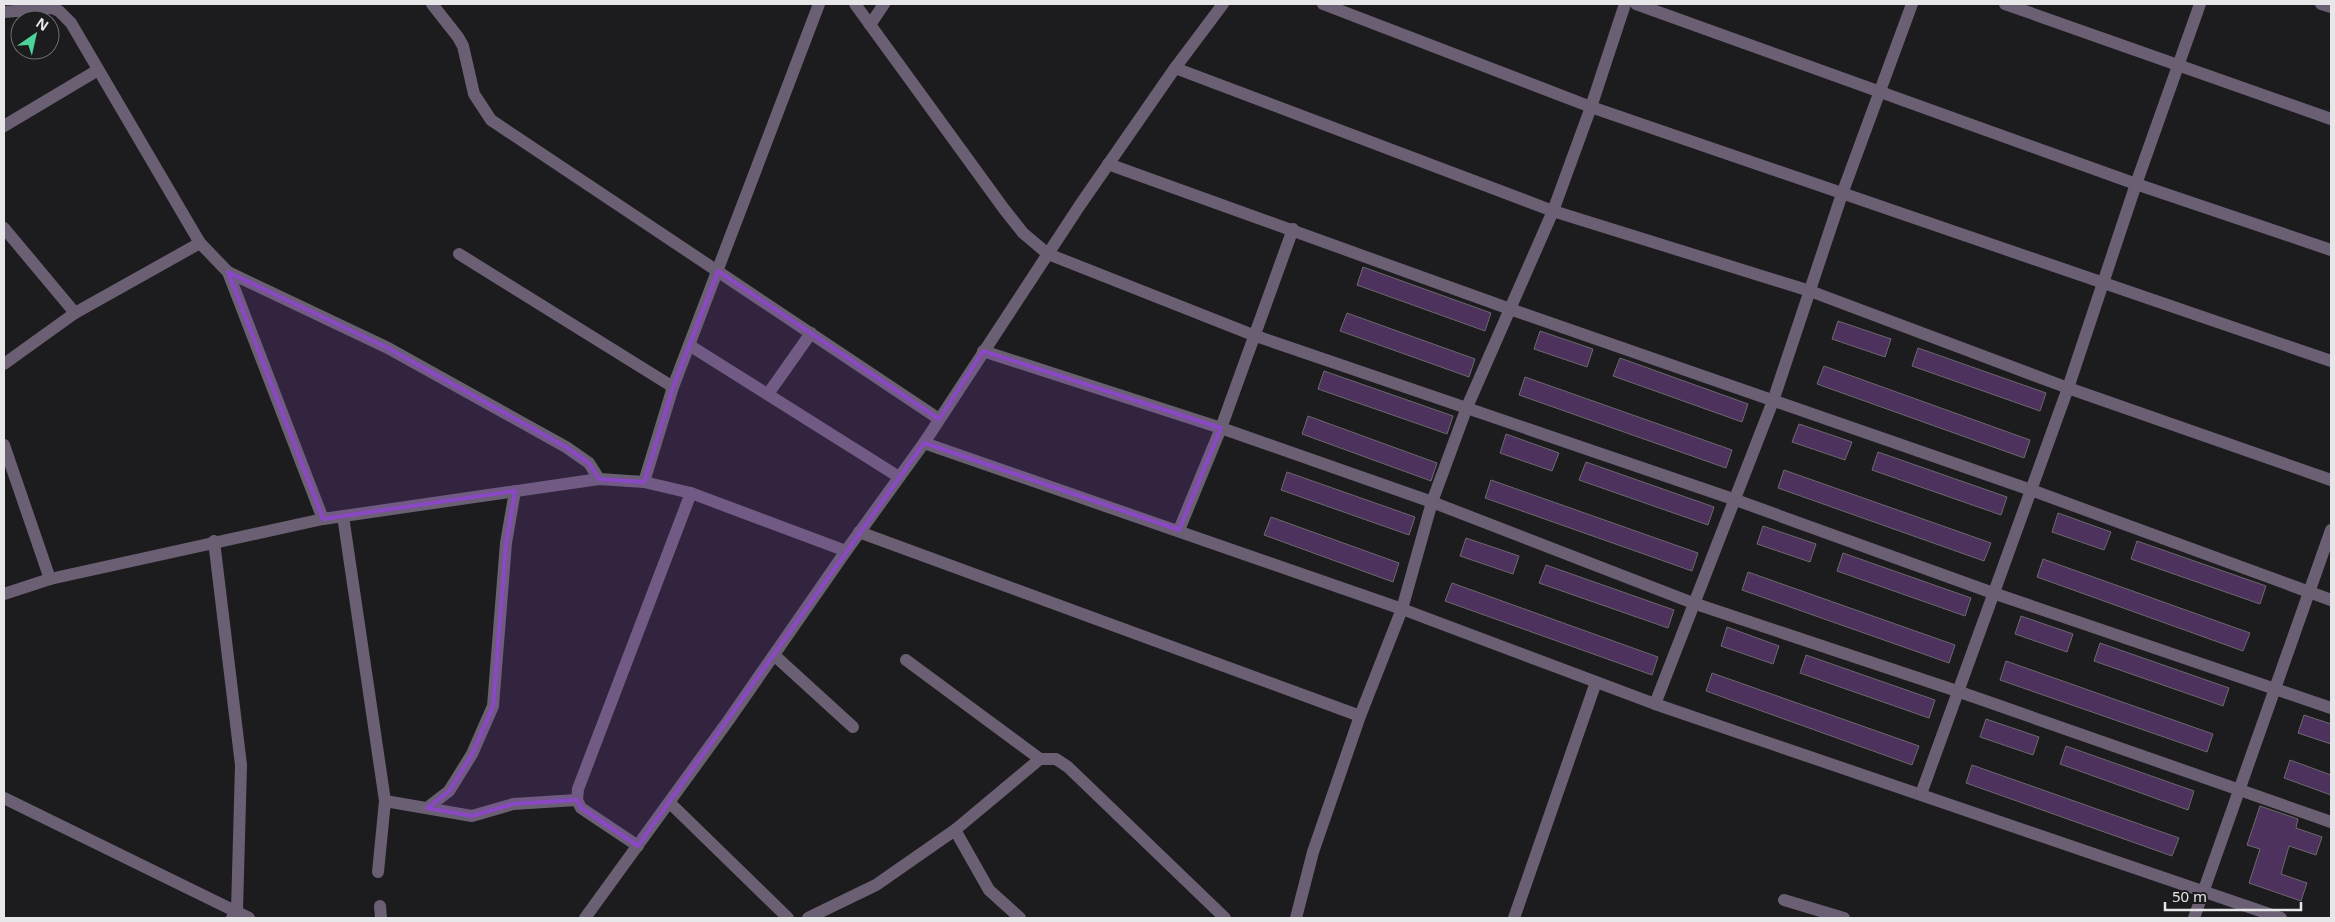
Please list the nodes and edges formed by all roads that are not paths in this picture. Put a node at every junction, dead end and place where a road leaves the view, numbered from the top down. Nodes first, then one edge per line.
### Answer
1 (432, 4) edge
2 (819, 4) edge
3 (855, 4) edge
4 (884, 4) edge
5 (1223, 4) edge
6 (1323, 4) edge
7 (1625, 4) edge
8 (1636, 4) edge
9 (1912, 4) edge
10 (2005, 4) edge
11 (2200, 4) edge
12 (2321, 4) edge
13 (59, 7) edge
14 (2331, 7) edge
15 (4, 12) edge
16 (870, 25) junction
17 (2180, 64) junction
18 (1175, 68) junction
19 (98, 70) junction
20 (1880, 92) junction
21 (1591, 107) junction
22 (2331, 119) edge
23 (4, 126) edge
24 (1108, 164) junction
25 (2136, 184) junction
26 (1842, 194) junction
27 (1553, 210) junction
28 (4, 228) edge
29 (1292, 229) junction
30 (200, 243) junction
31 (2331, 250) edge
32 (459, 254) dead end
33 (1048, 254) junction
34 (718, 271) junction
35 (228, 272) junction
36 (2102, 284) junction
37 (1810, 291) junction
38 (1510, 309) junction
39 (76, 313) junction
40 (811, 333) junction
41 (1253, 335) junction
42 (689, 344) junction
43 (983, 351) junction
44 (2331, 362) edge
45 (4, 364) edge
46 (672, 387) junction
47 (2068, 388) junction
48 (768, 394) junction
49 (1773, 401) junction
50 (1467, 407) junction
51 (939, 419) junction
52 (1221, 428) junction
53 (924, 443) junction
54 (4, 445) edge
55 (899, 477) junction
56 (599, 479) junction
57 (2331, 480) edge
58 (644, 482) junction
59 (2030, 490) junction
60 (515, 491) junction
61 (690, 493) junction
62 (1733, 499) junction
63 (1432, 502) junction
64 (343, 516) junction
65 (323, 519) junction
66 (1179, 530) junction
67 (2331, 530) edge
68 (860, 532) junction
69 (214, 541) junction
70 (846, 551) junction
71 (50, 579) junction
72 (2309, 592) junction
73 (1994, 593) junction
74 (4, 594) edge
75 (2331, 600) edge
76 (1693, 603) junction
77 (1402, 609) junction
78 (774, 655) junction
79 (906, 660) dead end
80 (1596, 682) junction
81 (2275, 687) junction
82 (1957, 691) junction
83 (1654, 704) junction
84 (2331, 708) edge
85 (1360, 716) junction
86 (853, 727) dead end
87 (1040, 758) junction
88 (2241, 789) junction
89 (1921, 794) junction
90 (4, 798) edge
91 (577, 800) junction
92 (385, 801) junction
93 (670, 802) junction
94 (427, 808) junction
95 (2331, 822) edge
96 (955, 830) junction
97 (638, 846) junction
98 (378, 872) dead end
99 (2203, 890) junction
100 (1784, 900) dead end
101 (234, 914) edge
102 (249, 918) edge
103 (586, 918) edge
104 (788, 918) edge
105 (808, 918) edge
106 (1020, 918) edge
107 (1225, 918) edge
108 (1296, 918) edge
109 (1514, 918) edge
110 (1844, 918) edge
111 (2194, 918) edge
112 (2281, 918) edge

1 - 34 street
2 - 34 street
3 - 16 street
4 - 16 street
5 - 18 street
6 - 21 street
7 - 21 street
8 - 20 street
9 - 20 street
10 - 17 street
11 - 17 street
12 - 14 street
13 - 15 street
13 - 19 street
16 - 33 street
17 - 22 street
17 - 25 street
18 - 24 street
18 - 27 street
19 - 23 street
19 - 30 street
20 - 25 street
20 - 26 street
21 - 26 street
21 - 27 street
24 - 29 street
24 - 33 street
25 - 31 street
25 - 36 street
26 - 36 street
26 - 37 street
27 - 37 street
27 - 38 street
28 - 39 street
29 - 38 street
29 - 41 street
30 - 35 street
30 - 39 street
32 - 46 street
33 - 41 street
33 - 43 street
34 - 40 street
34 - 42 street
35 - 56 street
35 - 65 street
36 - 44 street
36 - 47 street
37 - 47 street
37 - 49 street
38 - 49 street
38 - 50 street
39 - 45 street
40 - 48 street
40 - 51 street
41 - 50 street
41 - 52 street
42 - 46 street
42 - 48 street
43 - 51 street
43 - 52 street
46 - 58 street
47 - 57 street
47 - 59 street
48 - 55 street
49 - 59 street
49 - 62 street
50 - 62 street
50 - 63 street
51 - 53 street
52 - 63 street
52 - 66 street
53 - 55 street
53 - 66 street
54 - 71 street
55 - 68 street
56 - 58 street
56 - 60 street
58 - 61 street
59 - 72 street
59 - 73 street
60 - 64 street
60 - 94 street
61 - 70 street
61 - 91 street
62 - 73 street
62 - 76 street
63 - 76 street
63 - 77 street
64 - 65 street
64 - 92 street
65 - 69 street
66 - 77 street
67 - 72 street
68 - 70 street
68 - 85 street
69 - 71 street
69 - 101 street
70 - 78 street
71 - 74 street
72 - 75 street
72 - 81 street
73 - 81 street
73 - 82 street
76 - 82 street
76 - 83 street
77 - 80 street
77 - 85 street
78 - 86 street
78 - 93 street
79 - 87 street
80 - 83 street
80 - 109 street
81 - 84 street
81 - 88 street
82 - 88 street
82 - 89 street
83 - 89 street
85 - 108 street
87 - 96 street
87 - 107 street
88 - 95 street
88 - 99 street
89 - 99 street
90 - 101 street
91 - 94 street
91 - 97 street
92 - 94 street
92 - 98 street
93 - 97 street
93 - 104 street
96 - 105 street
96 - 106 street
97 - 103 street
99 - 111 street
99 - 112 street
100 - 110 street
101 - 102 street

